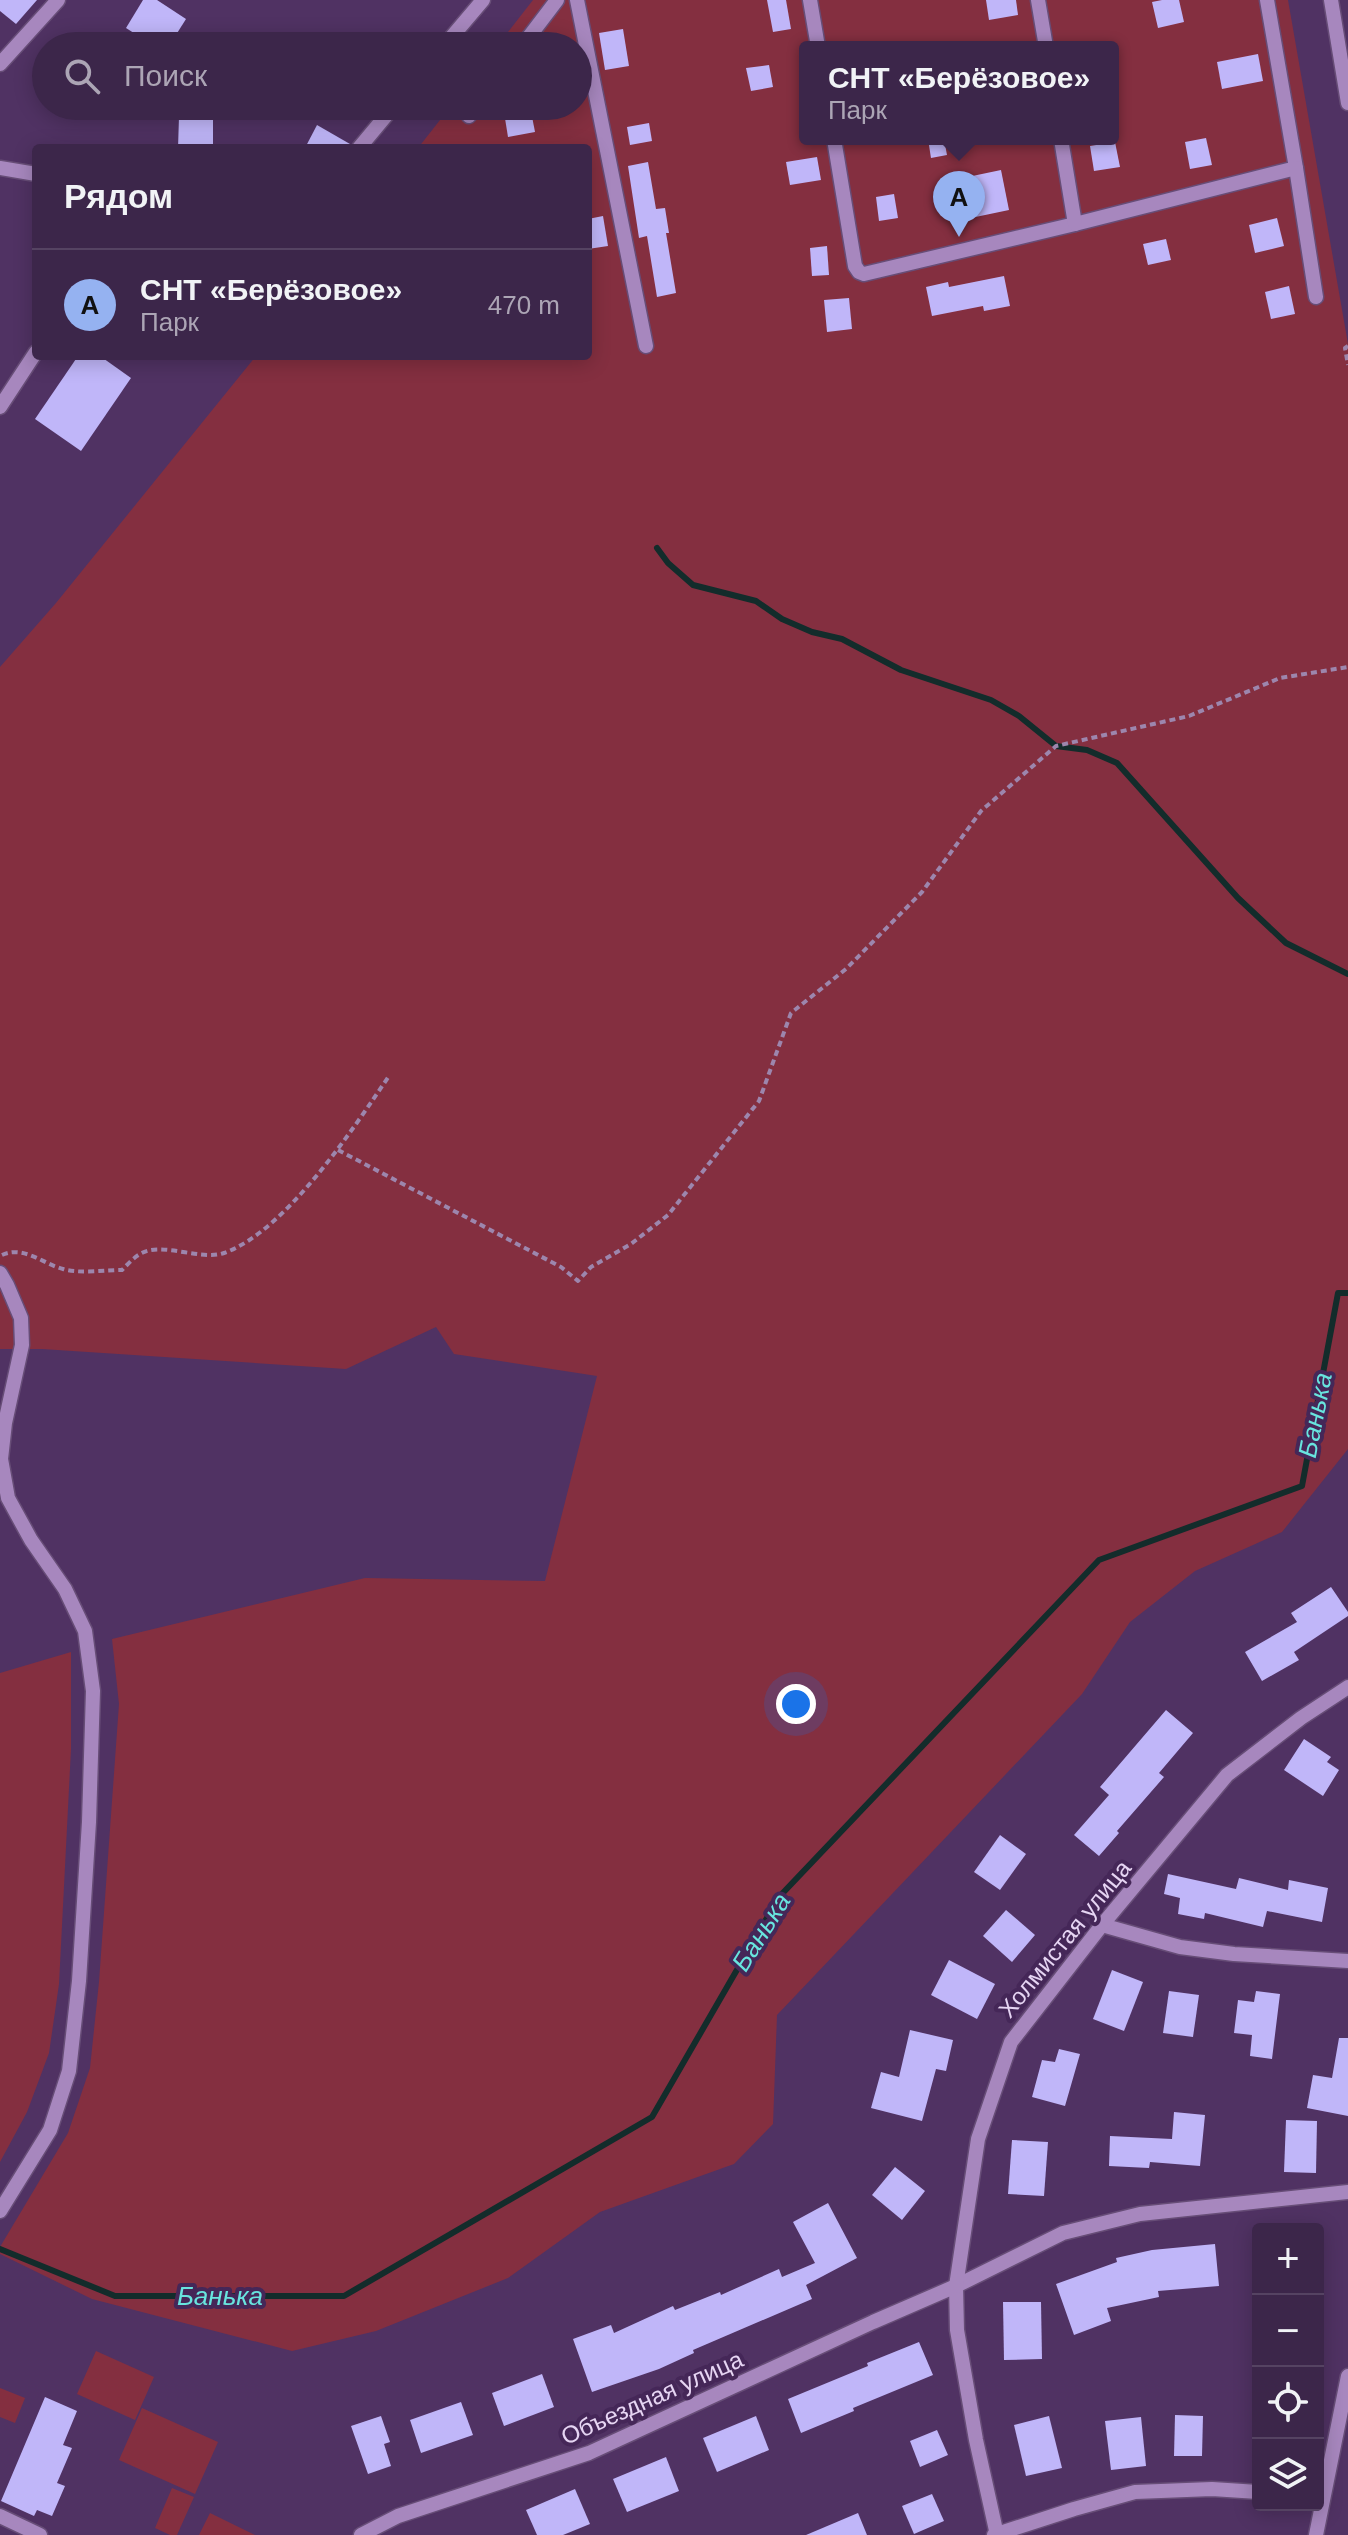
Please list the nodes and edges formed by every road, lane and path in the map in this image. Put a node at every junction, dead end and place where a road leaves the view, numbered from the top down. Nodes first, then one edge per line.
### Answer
1 (58, 0) edge
2 (483, 0) edge
3 (557, 0) edge
4 (577, 0) edge
5 (810, 0) edge
6 (1038, 0) edge
7 (1267, 0) edge
8 (1331, 0) edge
9 (456, 32) edge
10 (533, 32) edge
11 (583, 32) edge
12 (817, 41) edge
13 (1045, 41) edge
14 (0, 64) edge
15 (592, 75) edge
16 (1346, 78) edge
17 (1348, 103) edge
18 (382, 120) edge
19 (362, 144) edge
20 (835, 145) edge
21 (1062, 145) edge
22 (0, 168) edge
23 (1296, 168) junction
24 (32, 173) edge
25 (1075, 224) junction
26 (1316, 297) dead end
27 (646, 346) dead end
28 (1348, 346) edge
29 (32, 358) edge
30 (1348, 365) edge
31 (0, 407) edge
32 (1348, 667) edge
33 (389, 1076) dead end
34 (338, 1150) junction
35 (0, 1256) edge
36 (0, 1273) edge
37 (1348, 1687) edge
38 (1102, 1925) junction
39 (1348, 1961) edge
40 (1348, 2192) edge
41 (0, 2211) edge
42 (956, 2286) junction
43 (1348, 2376) edge
44 (1324, 2484) edge
45 (1252, 2492) edge
46 (1319, 2511) edge
47 (0, 2516) edge
48 (996, 2534) edge
49 (40, 2535) edge
50 (361, 2535) edge
51 (1316, 2535) edge

1 - 14 street
2 - 9 street
3 - 10 street
4 - 11 street
5 - 12 street
6 - 13 street
7 - 23 street
8 - 16 street
15 - 27 street
16 - 17 street
18 - 19 street
20 - 25 street
21 - 25 street
22 - 24 street
23 - 25 street
23 - 26 street
28 - 30 path
29 - 31 street
32 - 34 path
33 - 34 path
34 - 35 path
36 - 41 street
37 - 38 street, Холмистая улица
38 - 39 street
38 - 42 street, Холмистая улица
40 - 42 street, Объездная улица
42 - 48 street, Холмистая улица
42 - 50 street, Объездная улица
43 - 44 street
45 - 48 street
46 - 51 street
47 - 49 street

